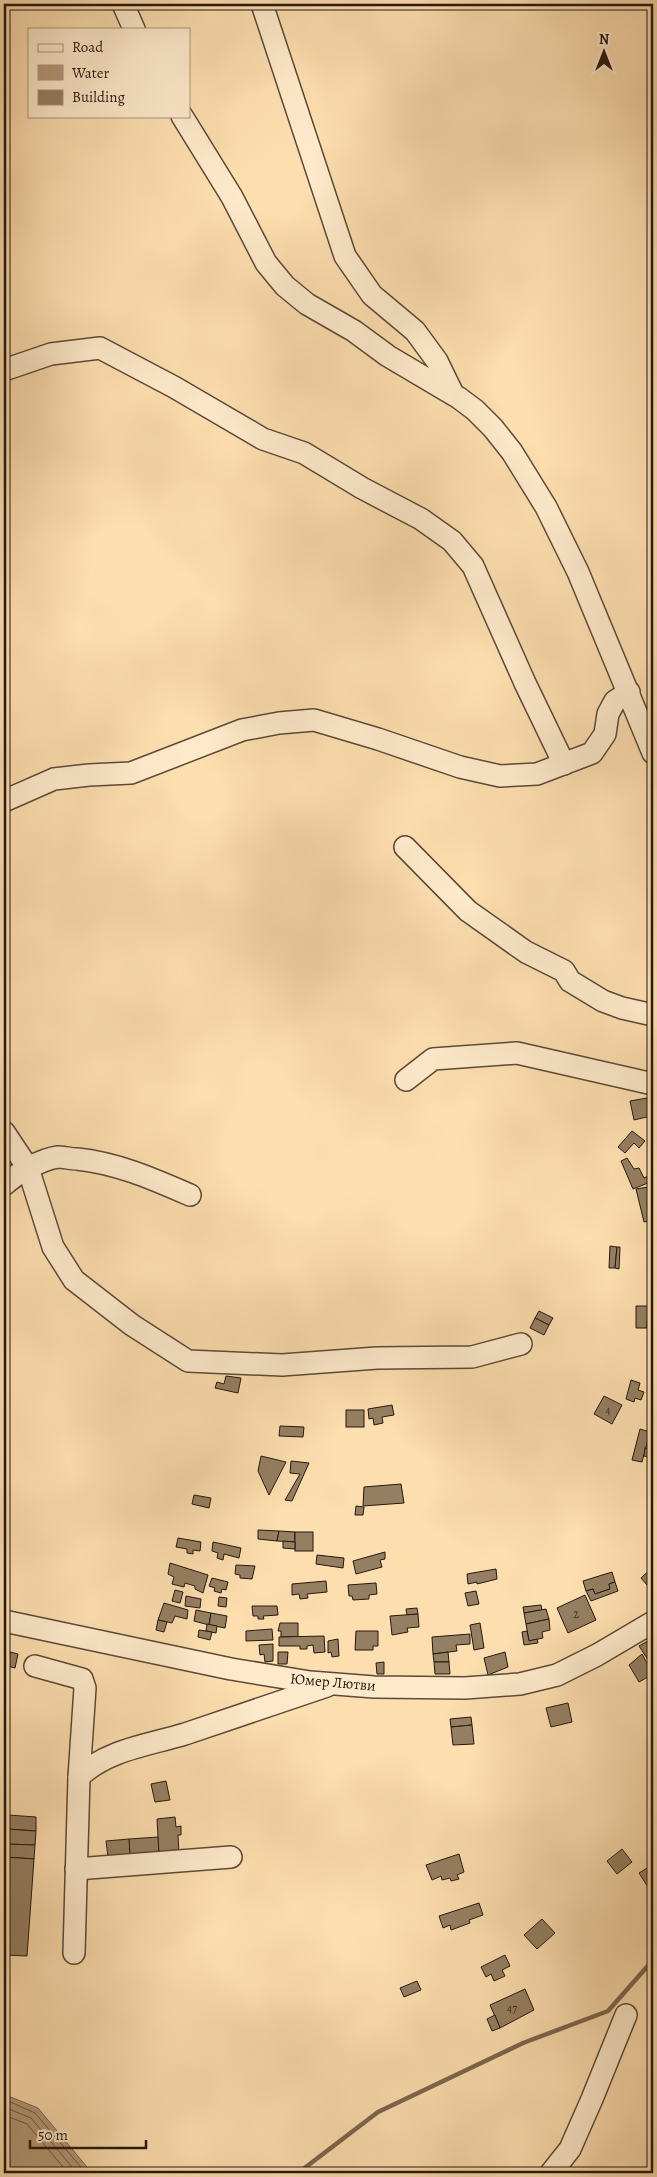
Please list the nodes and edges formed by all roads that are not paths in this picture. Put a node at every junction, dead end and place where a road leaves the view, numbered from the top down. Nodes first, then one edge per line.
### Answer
1 (123, 4) edge
2 (262, 4) edge
3 (134, 28) edge
4 (183, 118) edge
5 (4, 370) edge
6 (453, 394) junction
7 (629, 692) junction
8 (653, 753) edge
9 (564, 764) junction
10 (4, 801) edge
11 (405, 847) dead end
12 (653, 1015) edge
13 (406, 1080) dead end
14 (653, 1084) edge
15 (4, 1132) edge
16 (28, 1168) junction
17 (4, 1185) edge
18 (190, 1195) dead end
19 (521, 1344) dead end
20 (4, 1621) edge
21 (653, 1622) edge
22 (35, 1666) dead end
23 (332, 1685) junction
24 (79, 1777) junction
25 (231, 1857) dead end
26 (76, 1869) junction
27 (74, 1953) dead end
28 (626, 2015) dead end
29 (551, 2173) edge

1 - 3 street
2 - 6 street
4 - 6 street
5 - 9 street
6 - 7 street
7 - 8 street
7 - 9 street
9 - 10 street
11 - 12 street
13 - 14 street
15 - 16 street
16 - 17 street
16 - 18 street
16 - 19 street
20 - 23 street, Юмер Лютви
21 - 23 street, Юмер Лютви
22 - 24 street
23 - 24 street
24 - 26 street
25 - 26 street
26 - 27 street
28 - 29 street

